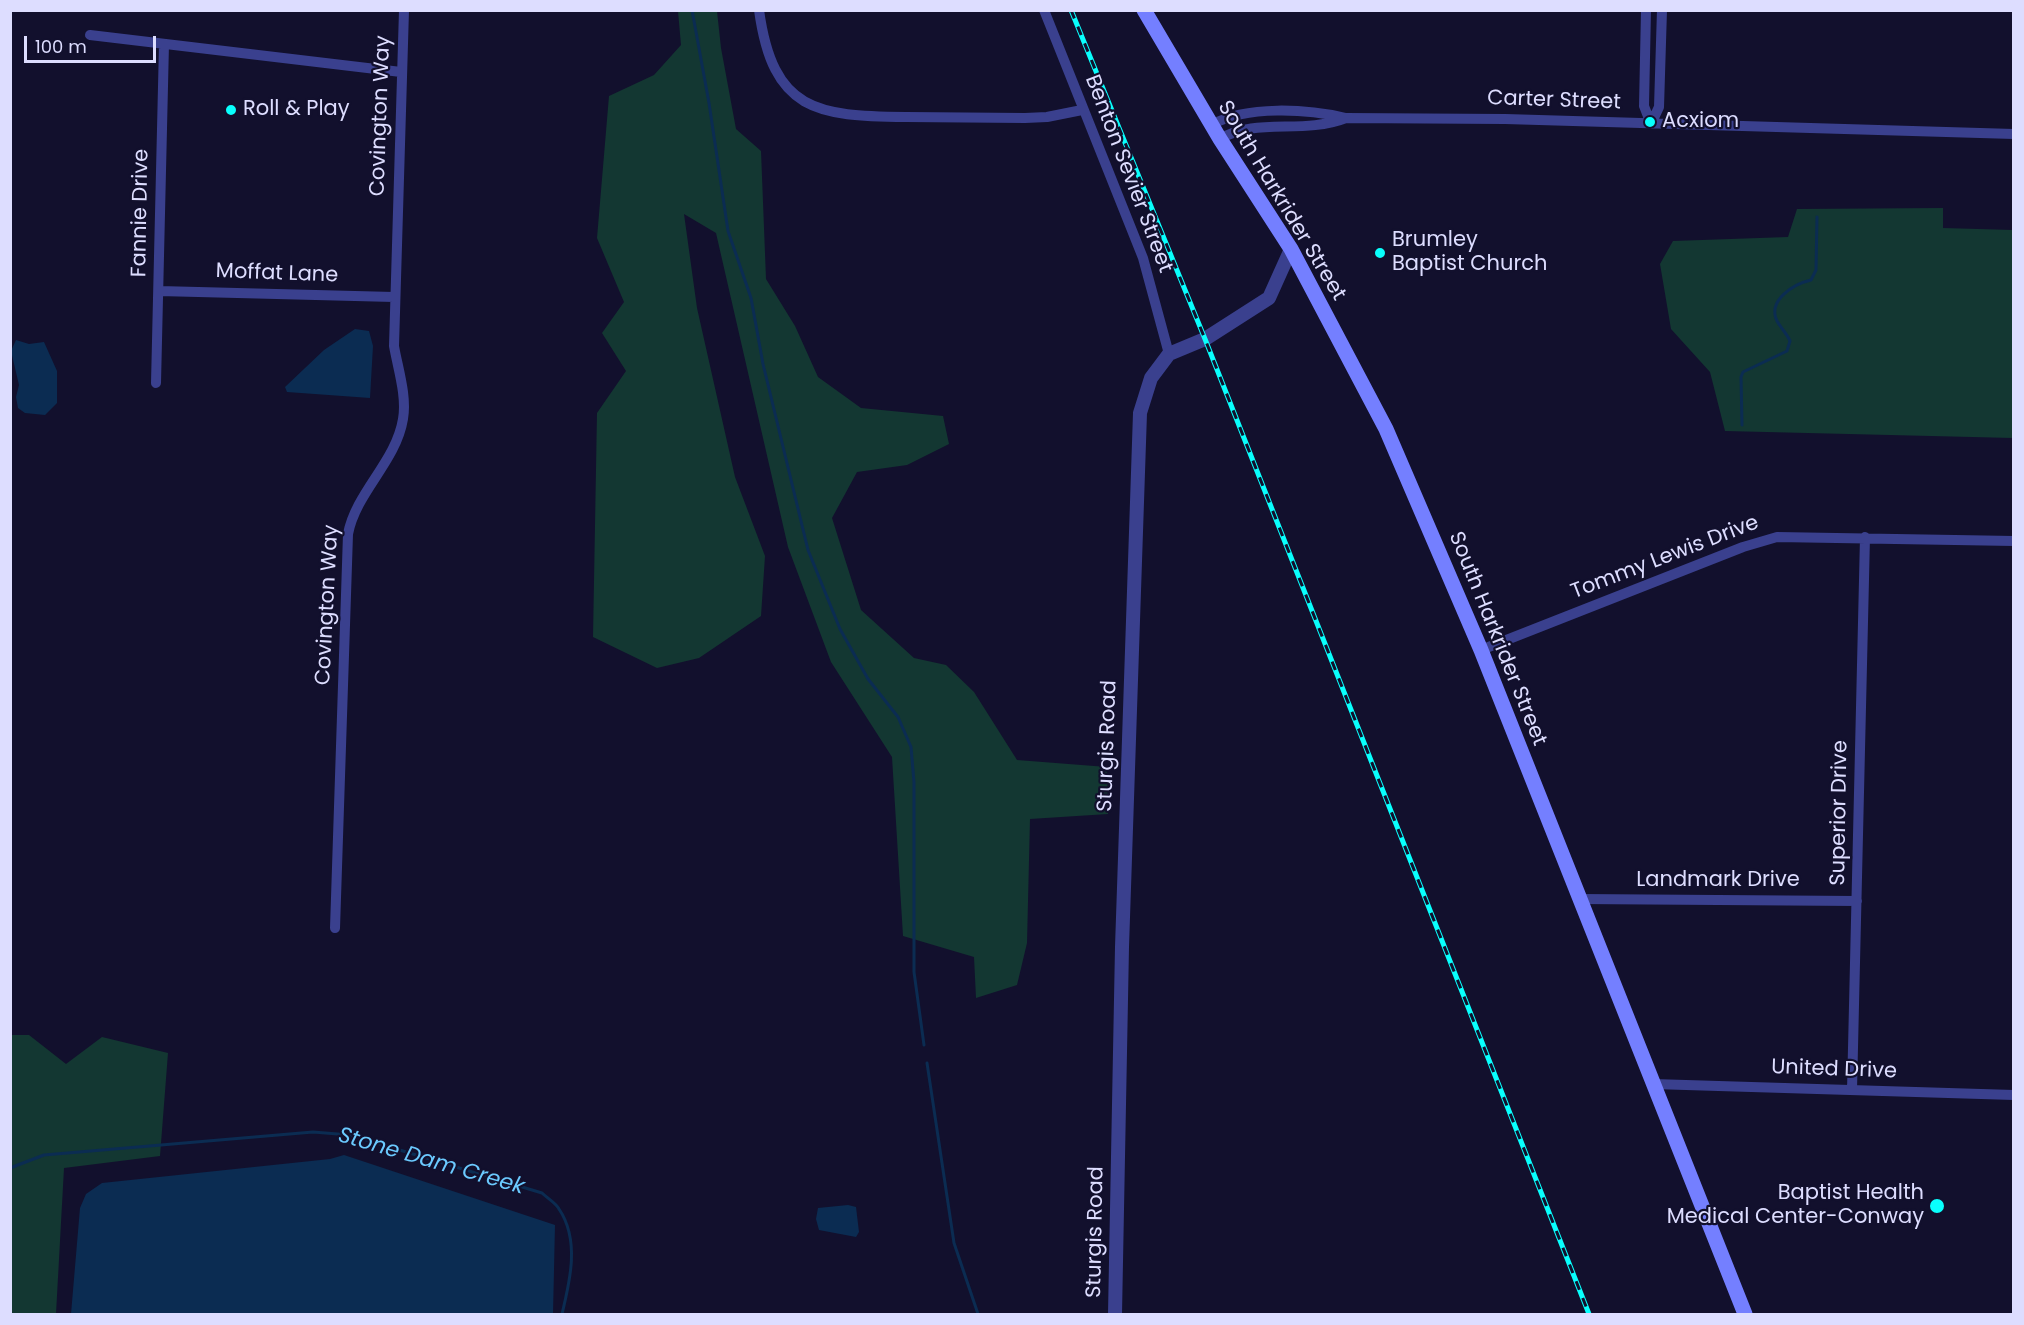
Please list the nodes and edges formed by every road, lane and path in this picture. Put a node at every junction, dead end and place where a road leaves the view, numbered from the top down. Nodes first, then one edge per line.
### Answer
1 (404, 10) edge
2 (759, 10) edge
3 (1044, 10) edge
4 (1144, 10) edge
5 (1646, 10) edge
6 (1662, 10) edge
7 (90, 35) dead end
8 (164, 44) junction
9 (401, 72) junction
10 (1082, 110) junction
11 (1346, 118) junction
12 (1651, 124) junction
13 (1211, 125) junction
14 (2013, 134) edge
15 (1220, 139) junction
16 (1291, 249) junction
17 (159, 291) junction
18 (394, 297) junction
19 (1169, 354) junction
20 (156, 383) dead end
21 (1865, 537) junction
22 (2013, 541) edge
23 (1480, 650) junction
24 (1579, 899) junction
25 (1857, 901) junction
26 (335, 928) dead end
27 (1653, 1084) junction
28 (1852, 1090) junction
29 (2013, 1095) edge
30 (1115, 1314) edge
31 (1744, 1314) edge

1 - 9 street, Covington Way
2 - 10 street
3 - 10 street, Benton Sevier Street
4 - 13 main road, South Harkrider Street
5 - 12 street
6 - 12 street
7 - 8 street
8 - 9 street
8 - 17 street, Fannie Drive
9 - 18 street, Covington Way
10 - 19 street, Benton Sevier Street
11 - 12 street, Carter Street
11 - 13 street, Carter Street
11 - 15 street, Carter Street
12 - 14 street, Carter Street
13 - 15 main road, South Harkrider Street
15 - 16 main road, South Harkrider Street
16 - 19 street, Sturgis Road
16 - 23 main road, South Harkrider Street
17 - 18 street, Moffat Lane
17 - 20 street, Fannie Drive
18 - 26 street, Covington Way
19 - 30 street, Sturgis Road
21 - 22 street, Tommy Lewis Drive
21 - 23 street, Tommy Lewis Drive
21 - 25 street, Superior Drive
23 - 24 main road, South Harkrider Street
24 - 25 street, Landmark Drive
24 - 27 main road, South Harkrider Street
25 - 28 street, Superior Drive
27 - 28 street, United Drive
27 - 31 main road, South Harkrider Street
28 - 29 street, United Drive

